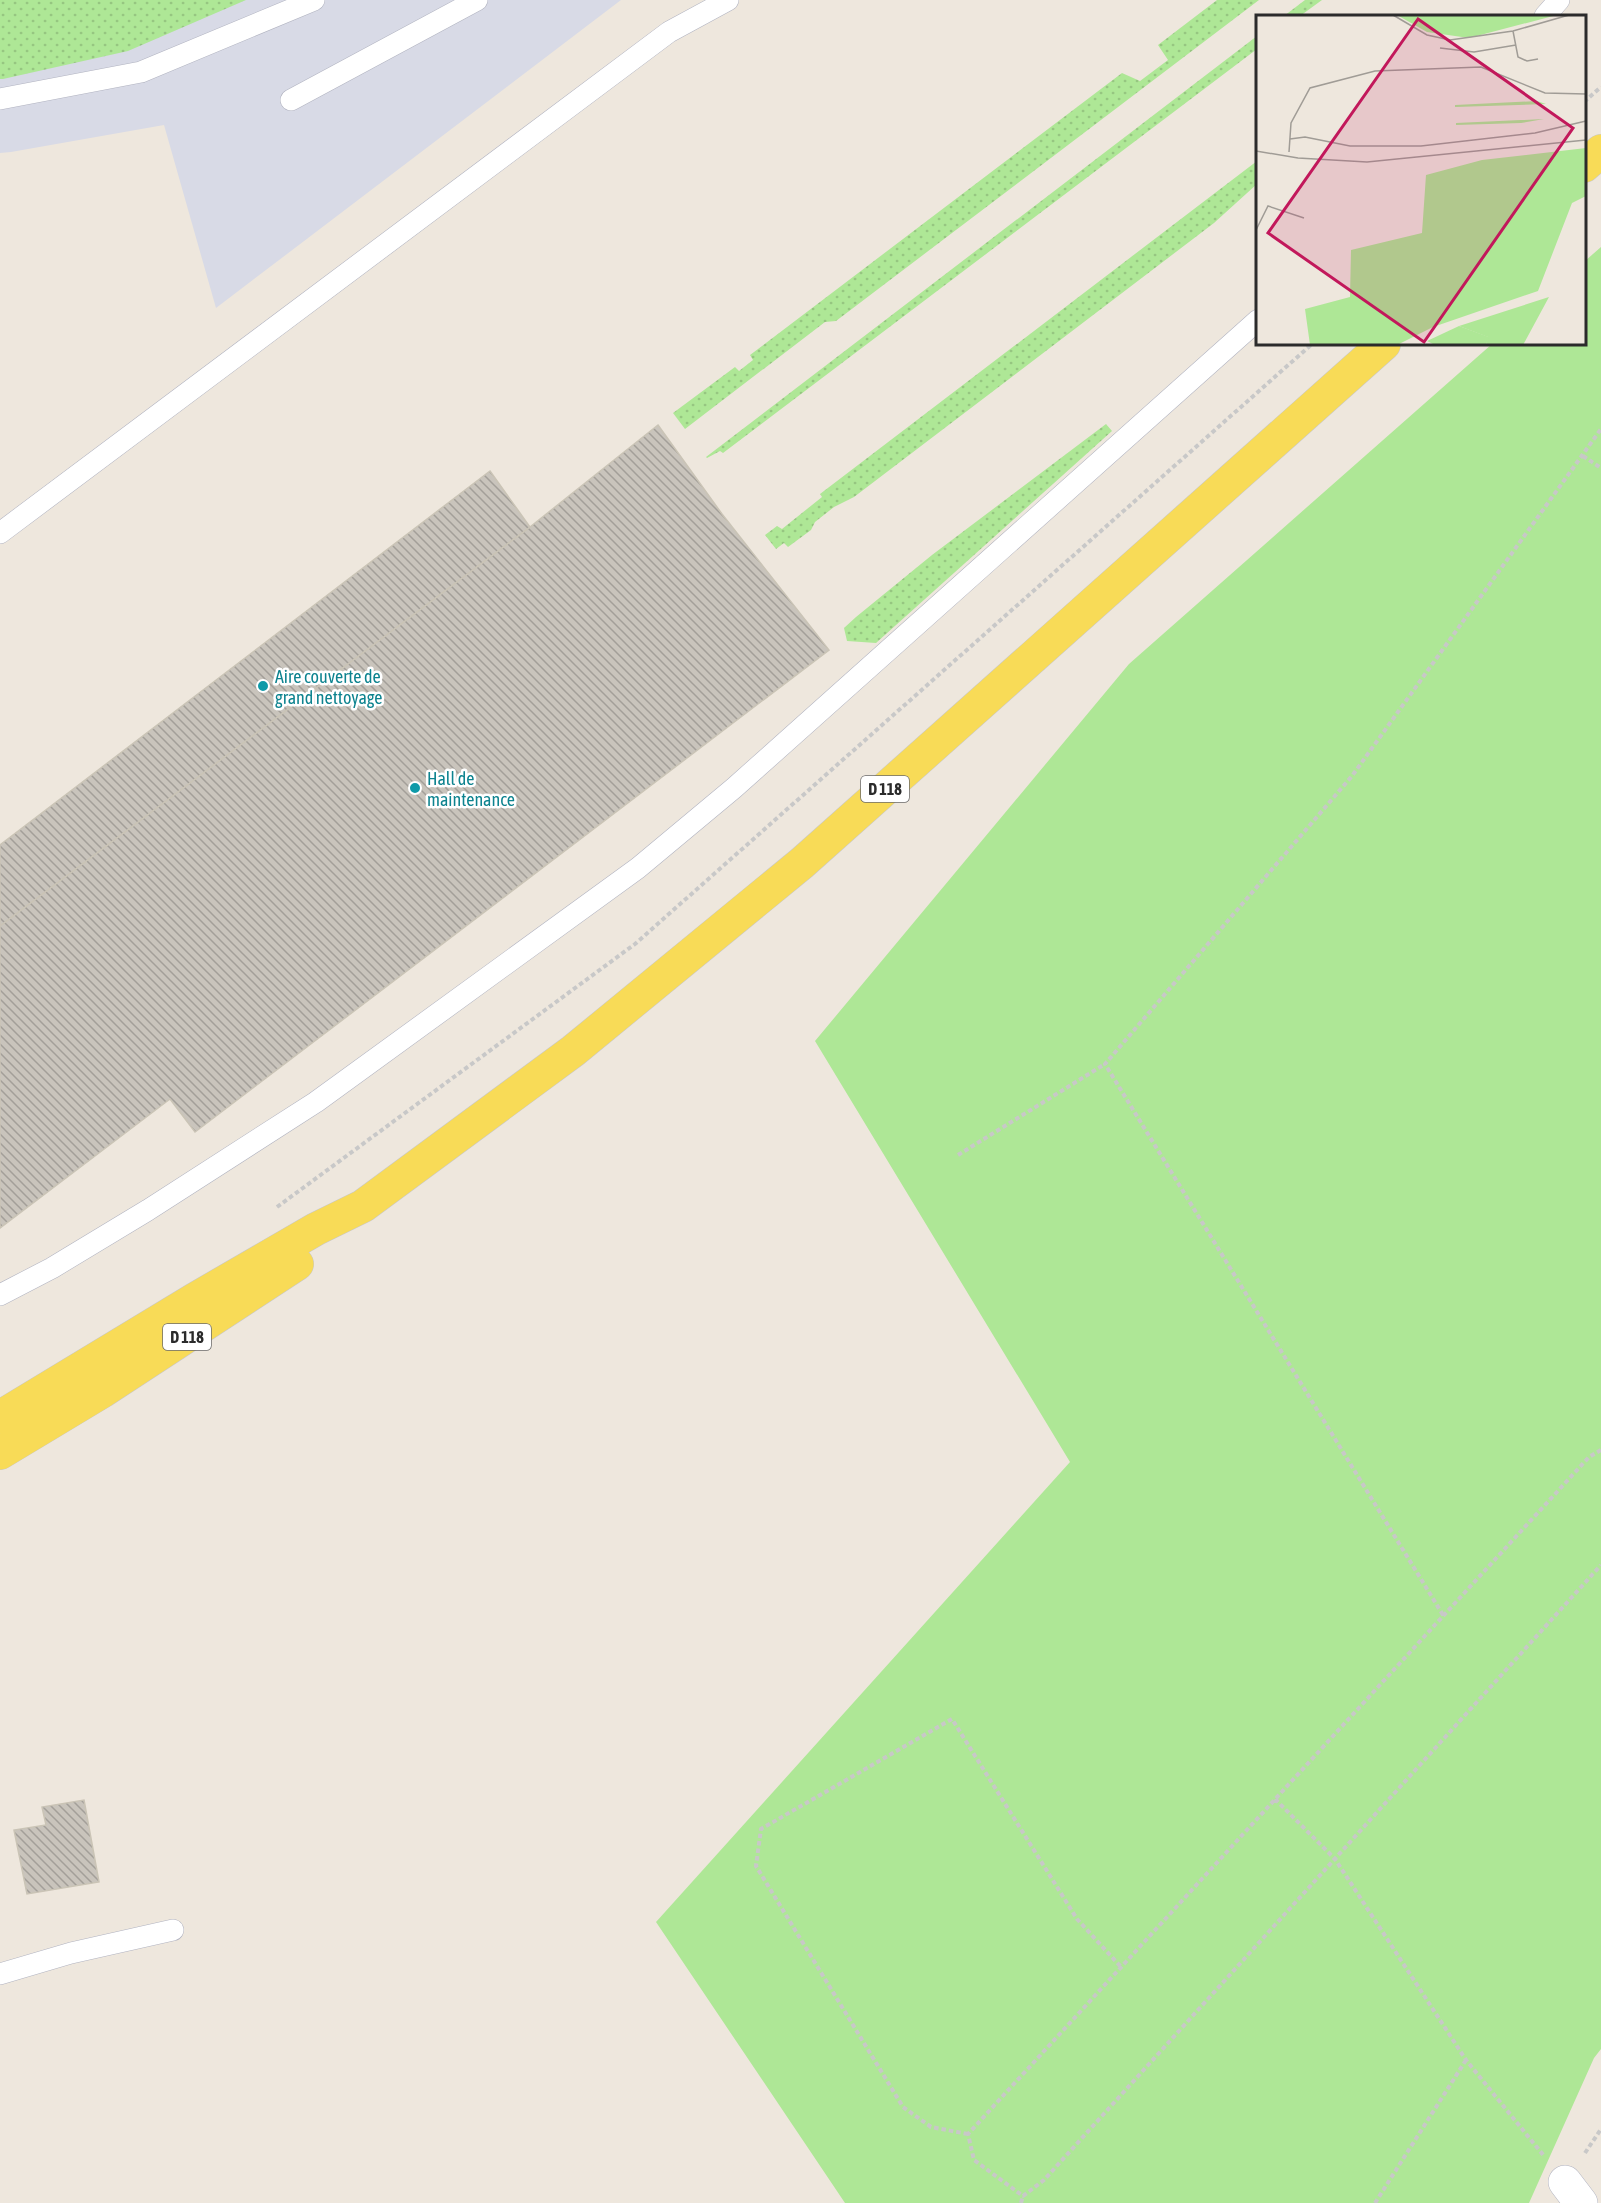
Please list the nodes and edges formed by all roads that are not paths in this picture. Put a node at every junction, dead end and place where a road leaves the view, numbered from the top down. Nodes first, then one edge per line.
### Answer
1 (314, 0) edge
2 (477, 0) edge
3 (728, 0) edge
4 (1559, 0) edge
5 (1546, 15) edge
6 (0, 99) edge
7 (291, 100) dead end
8 (1601, 151) edge
9 (1586, 164) edge
10 (1256, 321) edge
11 (1383, 345) edge
12 (0, 533) edge
13 (363, 1206) junction
14 (0, 1295) edge
15 (0, 1417) edge
16 (0, 1453) edge
17 (173, 1930) dead end
18 (0, 1974) edge

1 - 6 lane
2 - 7 lane
3 - 12 lane
4 - 5 lane
8 - 9 main road
10 - 14 lane
11 - 13 main road, D 118
13 - 15 main road, D 118
13 - 16 main road, D 118
17 - 18 lane

